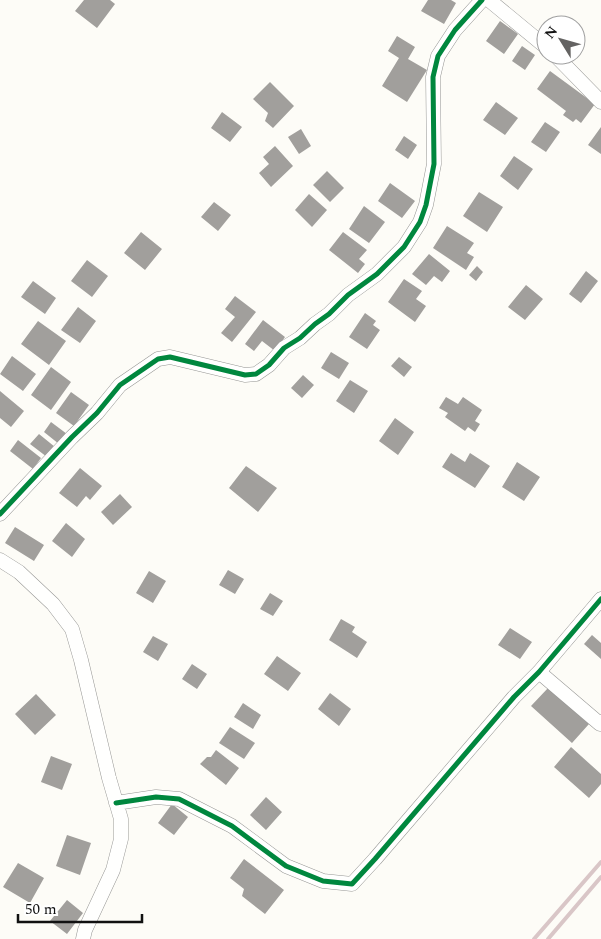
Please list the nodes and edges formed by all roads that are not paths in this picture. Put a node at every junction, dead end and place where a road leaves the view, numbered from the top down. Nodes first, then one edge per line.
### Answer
1 (482, 0) edge
2 (489, 0) edge
3 (536, 39) edge
4 (565, 65) edge
5 (601, 102) edge
6 (0, 514) edge
7 (0, 560) edge
8 (601, 599) edge
9 (538, 672) junction
10 (601, 722) edge
11 (116, 802) junction
12 (83, 939) edge

1 - 6 street
2 - 3 street
4 - 5 street
7 - 11 street
8 - 9 street
9 - 10 street
9 - 11 street
11 - 12 street

